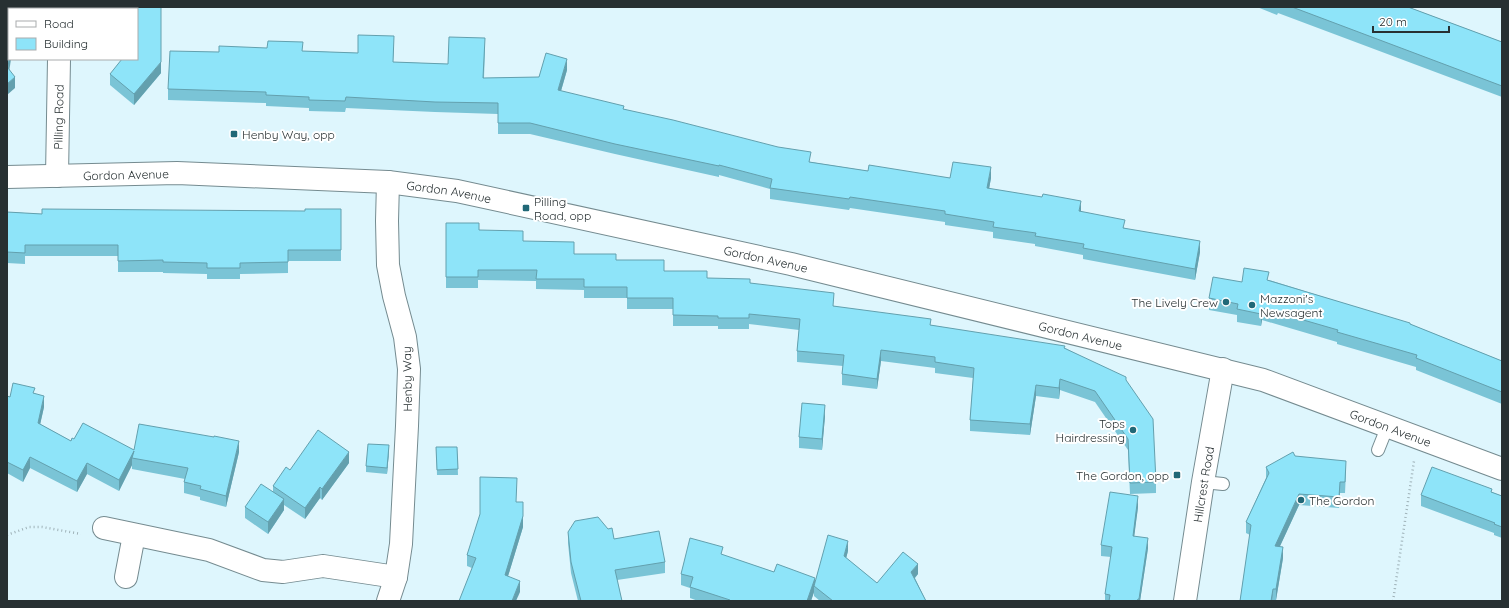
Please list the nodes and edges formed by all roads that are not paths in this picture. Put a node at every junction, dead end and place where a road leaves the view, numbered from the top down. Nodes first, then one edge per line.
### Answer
1 (59, 60) edge
2 (57, 176) junction
3 (7, 177) edge
4 (388, 182) junction
5 (1223, 369) junction
6 (1388, 425) junction
7 (1378, 450) dead end
8 (1502, 469) edge
9 (104, 528) road end
10 (134, 535) junction
11 (126, 576) dead end
12 (396, 577) junction
13 (388, 601) edge
14 (1185, 601) edge

1 - 2 street, Pilling Road
2 - 3 street, Gordon Avenue
2 - 4 street, Gordon Avenue
4 - 5 street, Gordon Avenue
4 - 12 street, Henby Way
5 - 6 street, Gordon Avenue
5 - 14 street, Hillcrest Road
6 - 7 lane
6 - 8 street, Gordon Avenue
9 - 10 street
10 - 11 street
10 - 12 street
12 - 13 street, Henby Way

